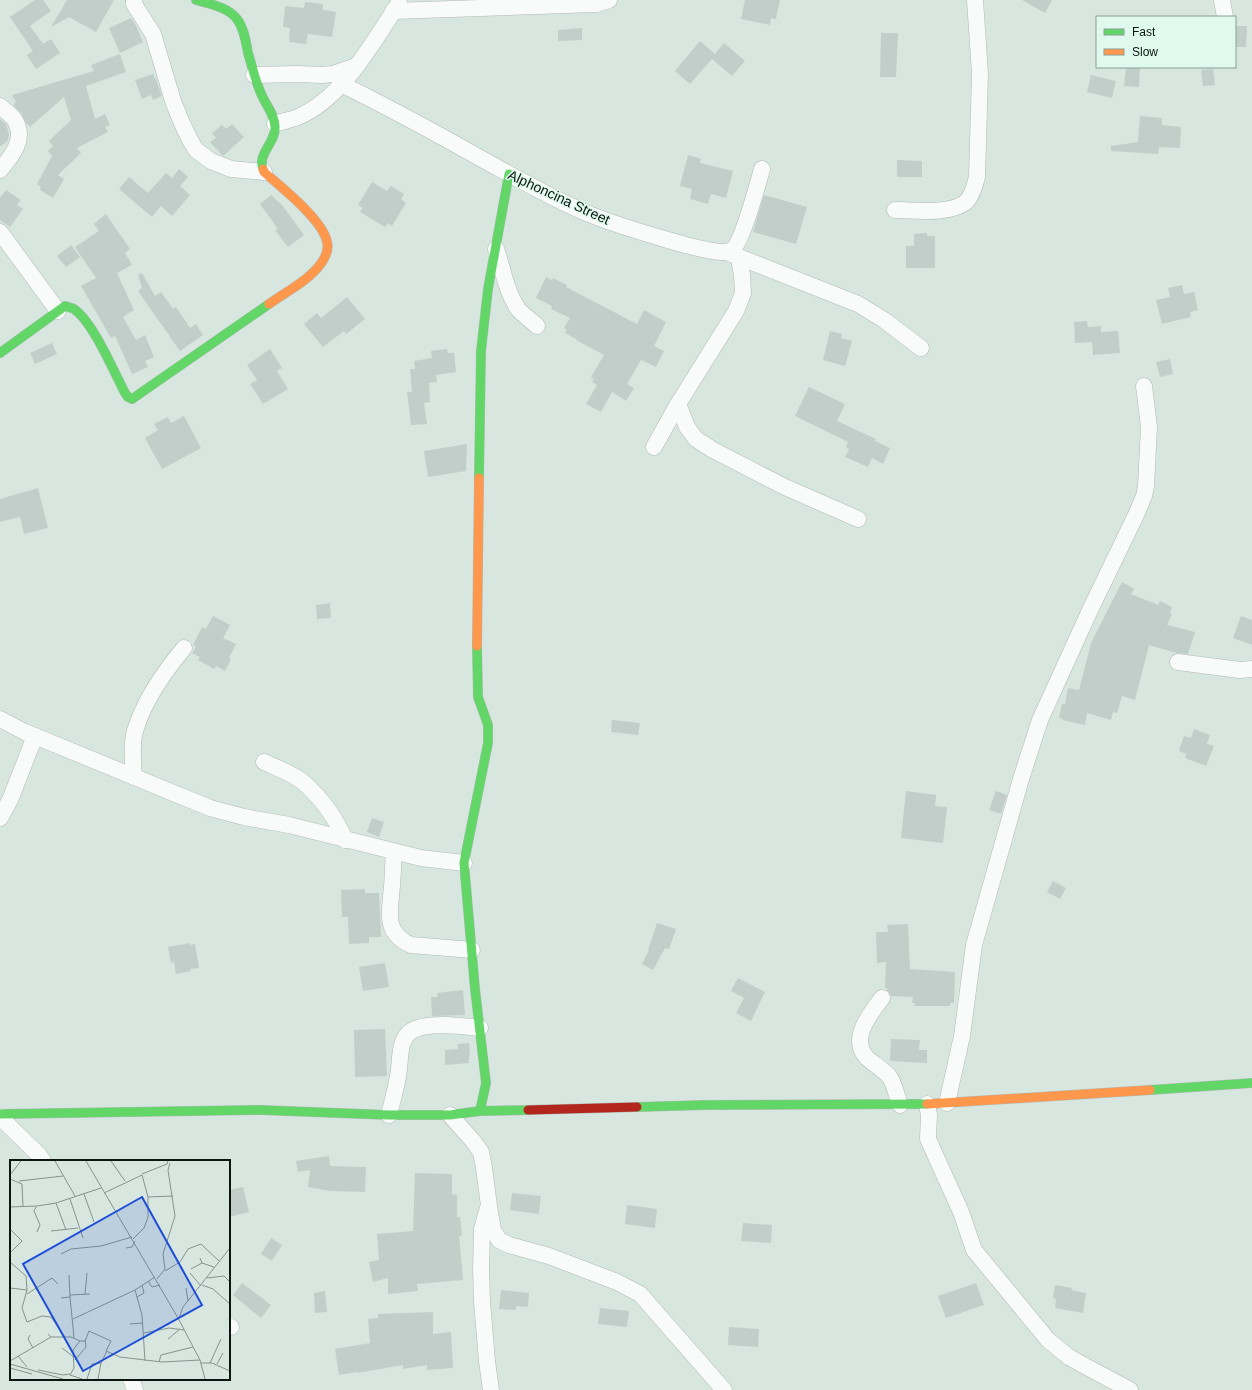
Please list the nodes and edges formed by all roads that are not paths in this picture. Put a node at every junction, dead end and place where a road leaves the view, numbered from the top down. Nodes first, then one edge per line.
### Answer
1 (134, 0) edge
2 (196, 0) edge
3 (609, 0) edge
4 (975, 0) edge
5 (1222, 0) edge
6 (397, 6) edge
7 (1225, 16) edge
8 (357, 66) junction
9 (254, 75) junction
10 (341, 84) junction
11 (0, 106) edge
12 (275, 124) junction
13 (762, 169) dead end
14 (0, 170) edge
15 (264, 172) junction
16 (509, 174) junction
17 (895, 210) dead end
18 (0, 232) edge
19 (496, 249) junction
20 (733, 255) junction
21 (58, 310) junction
22 (537, 326) dead end
23 (921, 348) dead end
24 (0, 353) edge
25 (1144, 386) dead end
26 (678, 404) junction
27 (654, 447) dead end
28 (858, 519) dead end
29 (184, 648) dead end
30 (1178, 662) dead end
31 (1252, 670) edge
32 (0, 719) edge
33 (35, 736) junction
34 (264, 762) dead end
35 (134, 777) junction
36 (0, 818) edge
37 (345, 840) junction
38 (394, 852) junction
39 (464, 863) junction
40 (472, 950) junction
41 (882, 998) dead end
42 (480, 1028) junction
43 (1252, 1083) edge
44 (947, 1103) junction
45 (927, 1104) junction
46 (900, 1105) junction
47 (480, 1111) junction
48 (0, 1114) edge
49 (389, 1115) junction
50 (450, 1115) junction
51 (0, 1117) edge
52 (42, 1160) edge
53 (489, 1205) junction
54 (131, 1380) edge
55 (135, 1390) edge
56 (491, 1390) edge
57 (724, 1390) edge
58 (1130, 1390) edge

1 - 15 street
2 - 9 street
3 - 6 street
4 - 17 street
5 - 7 street
6 - 8 street
8 - 9 street
8 - 10 street
9 - 12 street
10 - 12 street
10 - 16 street, Alphoncina Street
11 - 14 street
12 - 15 street
13 - 20 street
15 - 21 street
16 - 19 street
16 - 20 street, Alphoncina Street
18 - 21 street
19 - 22 street
19 - 39 street
20 - 23 street, Alphoncina Street
20 - 26 street
21 - 24 street
25 - 44 street
26 - 27 street
26 - 28 street
29 - 35 street
30 - 31 street
32 - 33 street
33 - 35 street
33 - 36 street
34 - 37 street
35 - 37 street
37 - 38 street
38 - 39 street
38 - 40 street
39 - 40 street
40 - 42 street
41 - 46 street
42 - 47 street
42 - 49 street
43 - 44 street
44 - 45 street
45 - 46 street
45 - 58 street
46 - 47 street
47 - 50 street
48 - 49 street
49 - 50 street
50 - 53 street
51 - 52 street
53 - 56 street
53 - 57 street
54 - 55 street

